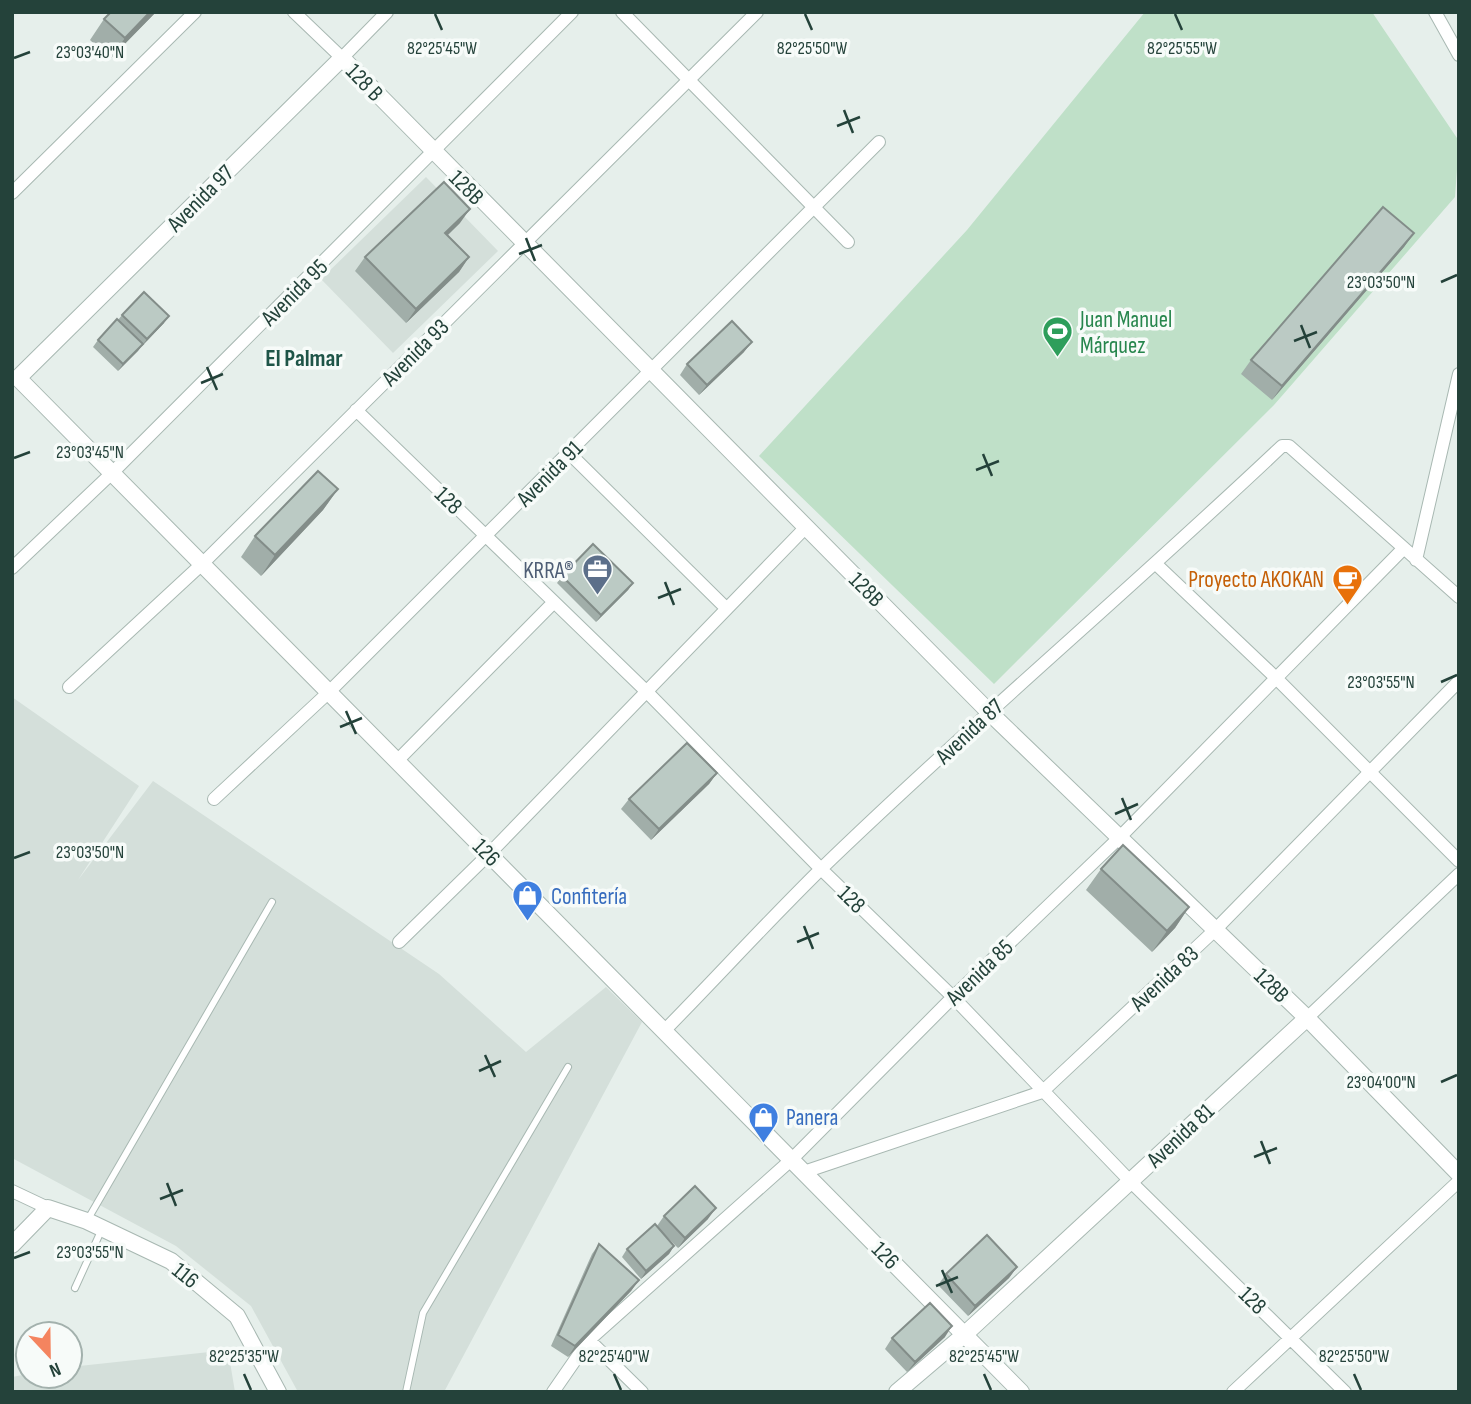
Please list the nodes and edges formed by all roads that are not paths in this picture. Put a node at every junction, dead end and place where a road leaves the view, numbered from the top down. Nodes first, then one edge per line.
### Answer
1 (195, 12) edge
2 (294, 12) edge
3 (387, 12) edge
4 (572, 12) edge
5 (622, 12) edge
6 (757, 12) edge
7 (1435, 12) edge
8 (1459, 55) edge
9 (342, 58) junction
10 (687, 80) junction
11 (879, 142) dead end
12 (433, 153) junction
13 (12, 193) edge
14 (813, 208) junction
15 (848, 242) dead end
16 (523, 244) junction
17 (651, 371) junction
18 (1459, 374) edge
19 (14, 378) edge
20 (356, 410) junction
21 (569, 453) junction
22 (112, 473) junction
23 (806, 527) junction
24 (486, 536) junction
25 (1404, 548) junction
26 (1416, 560) junction
27 (202, 564) junction
28 (1157, 565) junction
29 (12, 568) edge
30 (1459, 597) edge
31 (554, 602) junction
32 (726, 608) junction
33 (1275, 677) junction
34 (1459, 681) edge
35 (69, 687) dead end
36 (329, 692) junction
37 (647, 692) junction
38 (989, 712) junction
39 (397, 761) junction
40 (1369, 771) junction
41 (215, 799) dead end
42 (1120, 837) junction
43 (489, 854) junction
44 (1459, 861) edge
45 (821, 869) junction
46 (1459, 874) edge
47 (272, 902) dead end
48 (1215, 930) junction
49 (399, 942) dead end
50 (953, 997) junction
51 (1307, 1017) junction
52 (664, 1031) junction
53 (568, 1067) dead end
54 (1042, 1092) junction
55 (791, 1160) junction
56 (804, 1172) junction
57 (1459, 1174) edge
58 (1130, 1181) junction
59 (1459, 1181) edge
60 (12, 1191) edge
61 (48, 1208) junction
62 (94, 1225) junction
63 (12, 1245) edge
64 (75, 1288) dead end
65 (964, 1335) junction
66 (1291, 1337) junction
67 (589, 1340) junction
68 (278, 1392) edge
69 (406, 1392) edge
70 (553, 1392) edge
71 (642, 1392) edge
72 (897, 1392) edge
73 (1021, 1392) edge
74 (1233, 1392) edge
75 (1345, 1392) edge

1 - 13 street
2 - 9 street, 128 B
3 - 9 street, Avenida 97
4 - 12 street, Avenida 95
5 - 10 street
6 - 10 street, Avenida 93
7 - 8 street
9 - 12 street, 128 B
9 - 19 street, Avenida 97
10 - 14 street
10 - 16 street, Avenida 93
11 - 14 street, Avenida 91
12 - 16 street, 128B
12 - 22 street, Avenida 95
14 - 15 street
14 - 17 street, Avenida 91
16 - 17 street, 128B
16 - 20 street, Avenida 93
17 - 21 street, Avenida 91
17 - 23 street, 128B
18 - 26 street
19 - 22 street, 126
20 - 24 street, 128
20 - 27 street, Avenida 93
21 - 24 street, Avenida 91
21 - 32 street
22 - 27 street, 126
22 - 29 street, Avenida 95
23 - 32 street
23 - 38 street, 128B
24 - 31 street, 128
24 - 36 street, Avenida 91
25 - 26 street
25 - 28 street, Avenida 87
25 - 33 street, Avenida 85
26 - 30 street
27 - 35 street, Avenida 93
27 - 36 street, 126
28 - 33 street
28 - 38 street, Avenida 87
31 - 37 street, 128
31 - 39 street
32 - 37 street
33 - 40 street
33 - 42 street, Avenida 85
34 - 40 street, Avenida 83
36 - 39 street, 126
36 - 41 street, Avenida 91
37 - 43 street
37 - 45 street, 128
38 - 42 street, 128B
38 - 45 street, Avenida 87
39 - 43 street, 126
40 - 44 street
40 - 48 street, Avenida 83
42 - 48 street, 128B
42 - 50 street, Avenida 85
43 - 49 street
43 - 52 street, 126
45 - 50 street, 128
45 - 52 street, Avenida 87
46 - 51 street, Avenida 81
47 - 62 lane
48 - 51 street, 128B
48 - 54 street, Avenida 83
50 - 54 street, 128
50 - 55 street, Avenida 85
51 - 57 street
51 - 58 street, Avenida 81
52 - 55 street, 126
53 - 69 lane
54 - 56 street, Avenida 83
54 - 58 street, 128
55 - 56 street, 126
55 - 67 street, Avenida 85
56 - 65 street, 126
58 - 65 street, Avenida 81
58 - 66 street, 128
59 - 66 street
60 - 61 street, 116
61 - 62 street, 116
61 - 63 street
62 - 64 lane
62 - 68 street, 116
65 - 72 street, Avenida 81
65 - 73 street, 126
66 - 74 street
66 - 75 street, 128
67 - 70 street, Avenida 85
67 - 71 street

